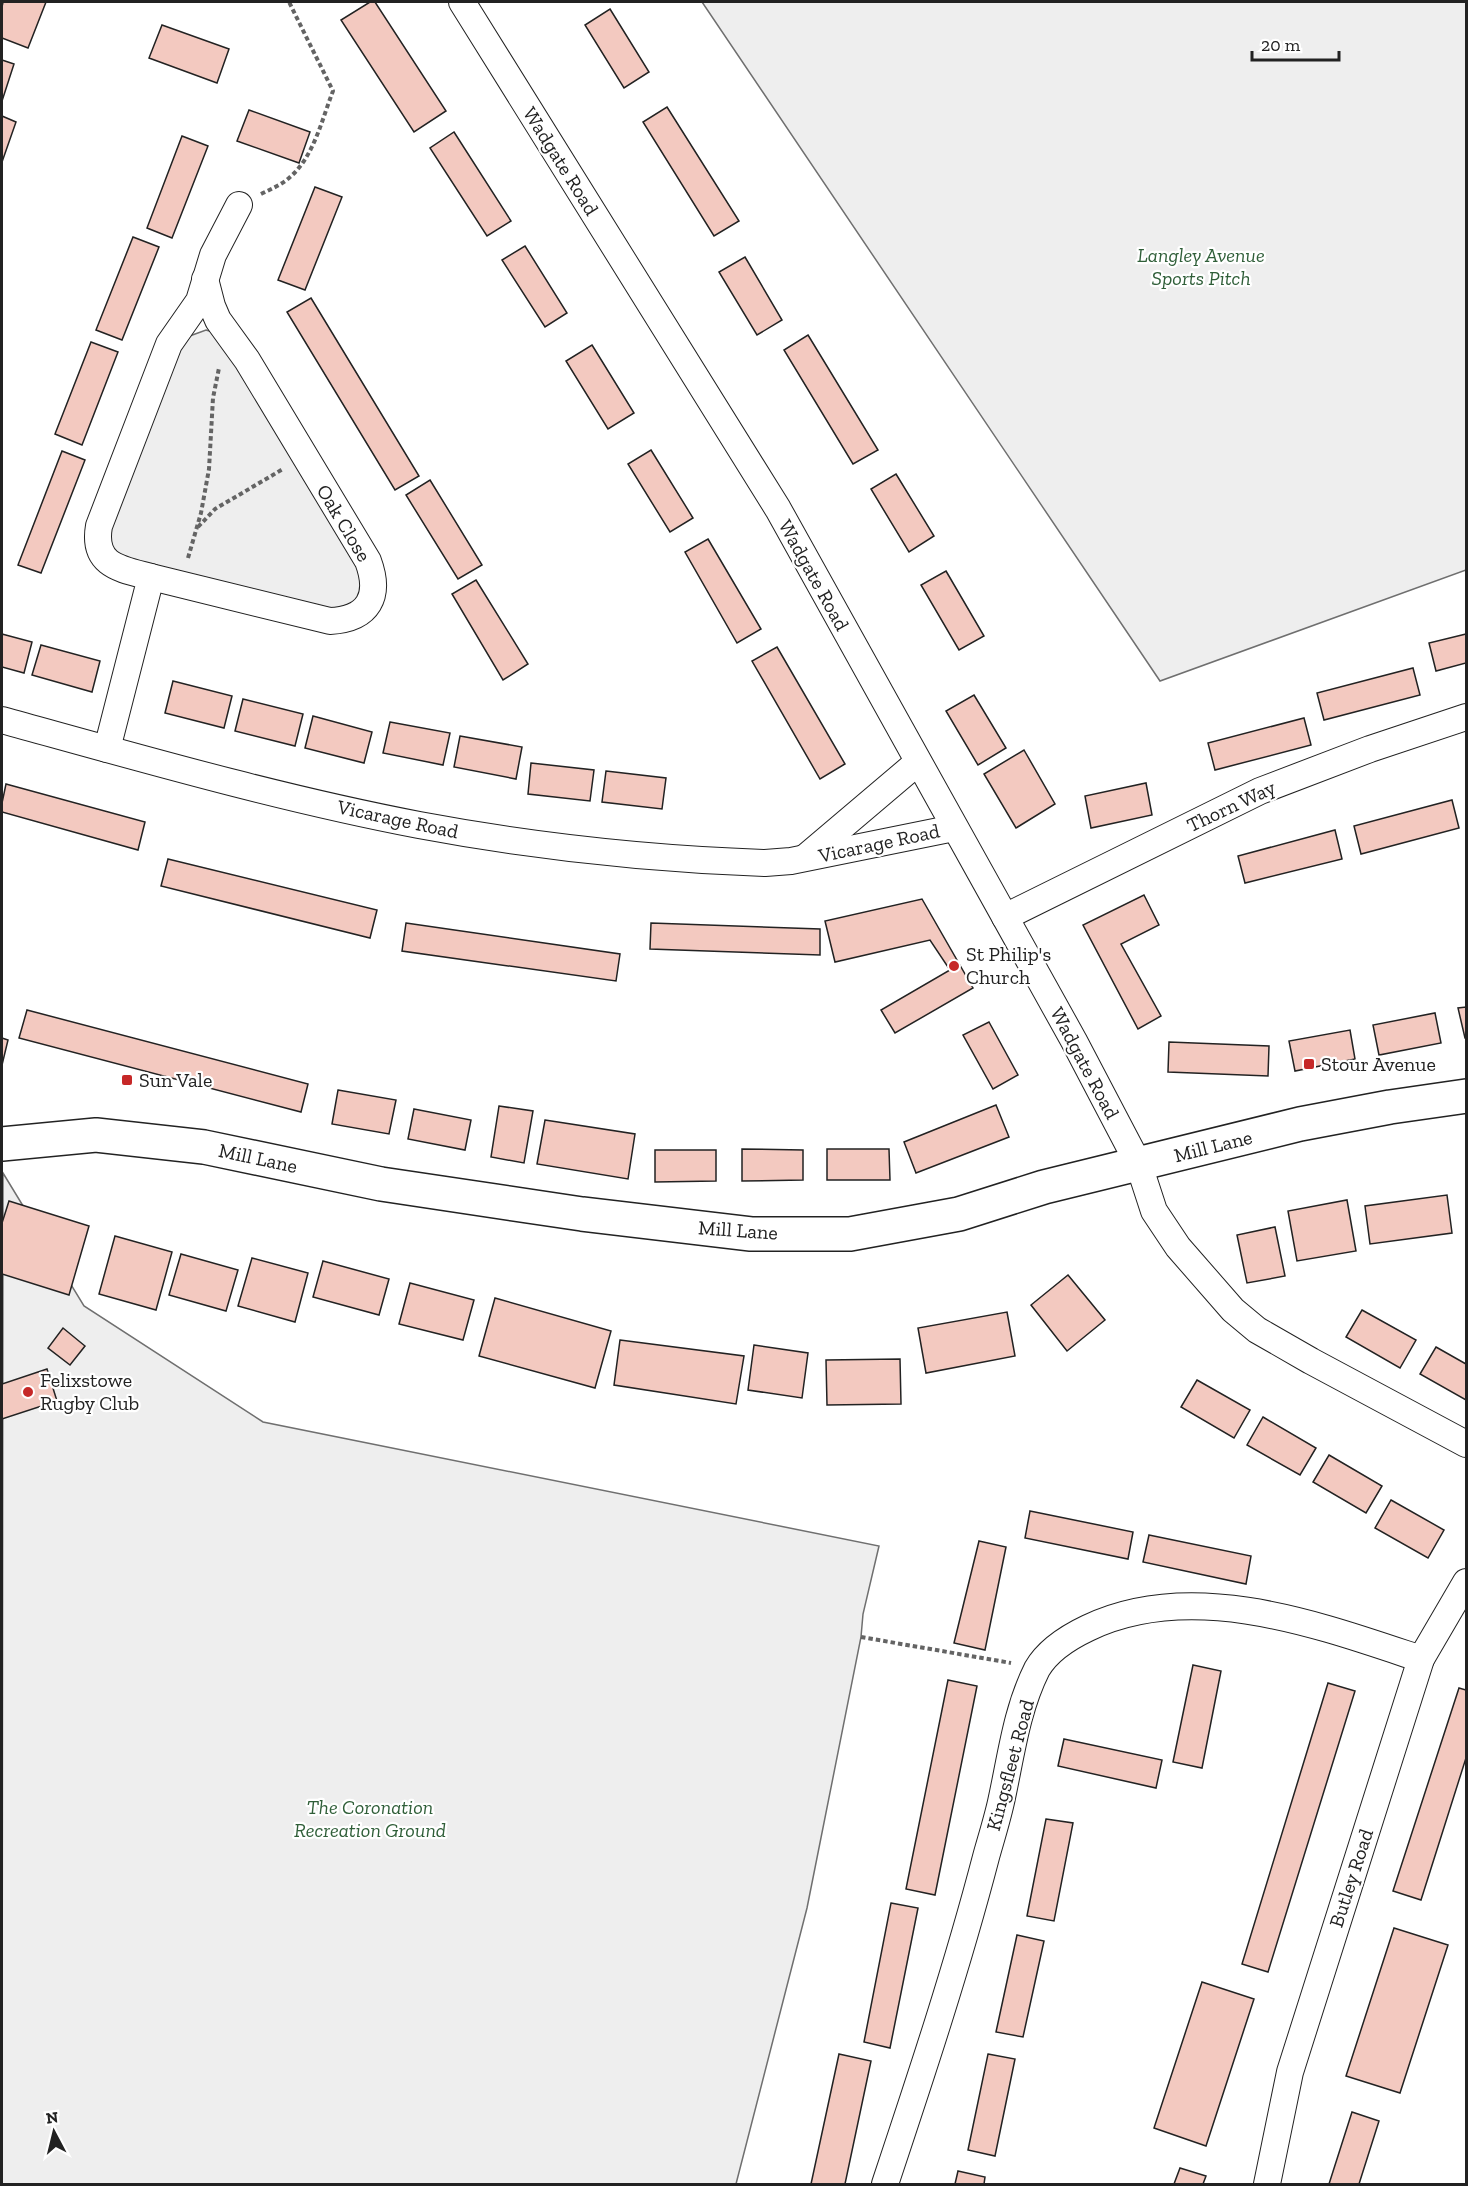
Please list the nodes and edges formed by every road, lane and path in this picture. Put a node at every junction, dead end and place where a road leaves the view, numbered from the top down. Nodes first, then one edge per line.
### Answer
1 (289, 2) edge
2 (462, 2) edge
3 (239, 205) joint
4 (205, 279) junction
5 (226, 332) junction
6 (304, 456) junction
7 (196, 530) junction
8 (151, 578) junction
9 (180, 585) junction
10 (1467, 717) edge
11 (2, 720) edge
12 (107, 749) junction
13 (918, 762) junction
14 (954, 828) junction
15 (803, 859) junction
16 (1005, 917) junction
17 (1467, 1096) edge
18 (2, 1143) edge
19 (1139, 1165) junction
20 (1467, 1444) edge
21 (1467, 1582) edge
22 (861, 1637) dead end
23 (1421, 1659) junction
24 (1038, 1668) junction
25 (885, 2184) edge
26 (1267, 2184) edge

1 - 3 path
2 - 13 street, Wadgate Road
3 - 4 street, Oak Close
4 - 5 street, Oak Close
4 - 8 street, Oak Close
5 - 6 street, Oak Close
5 - 7 path
6 - 7 path
6 - 9 street, Oak Close
7 - 9 path
8 - 9 street, Oak Close
8 - 12 street
10 - 16 street, Thorn Way
11 - 12 street, Vicarage Road
12 - 15 street, Vicarage Road
13 - 14 street, Wadgate Road
13 - 15 street, Vicarage Road
14 - 15 street, Vicarage Road
14 - 16 street, Wadgate Road
16 - 19 street, Wadgate Road
17 - 19 street, Mill Lane
18 - 19 street, Mill Lane
19 - 20 street
21 - 23 street, Butley Road
22 - 24 path
23 - 24 street, Kingsfleet Road
23 - 26 street, Butley Road
24 - 25 street, Kingsfleet Road

